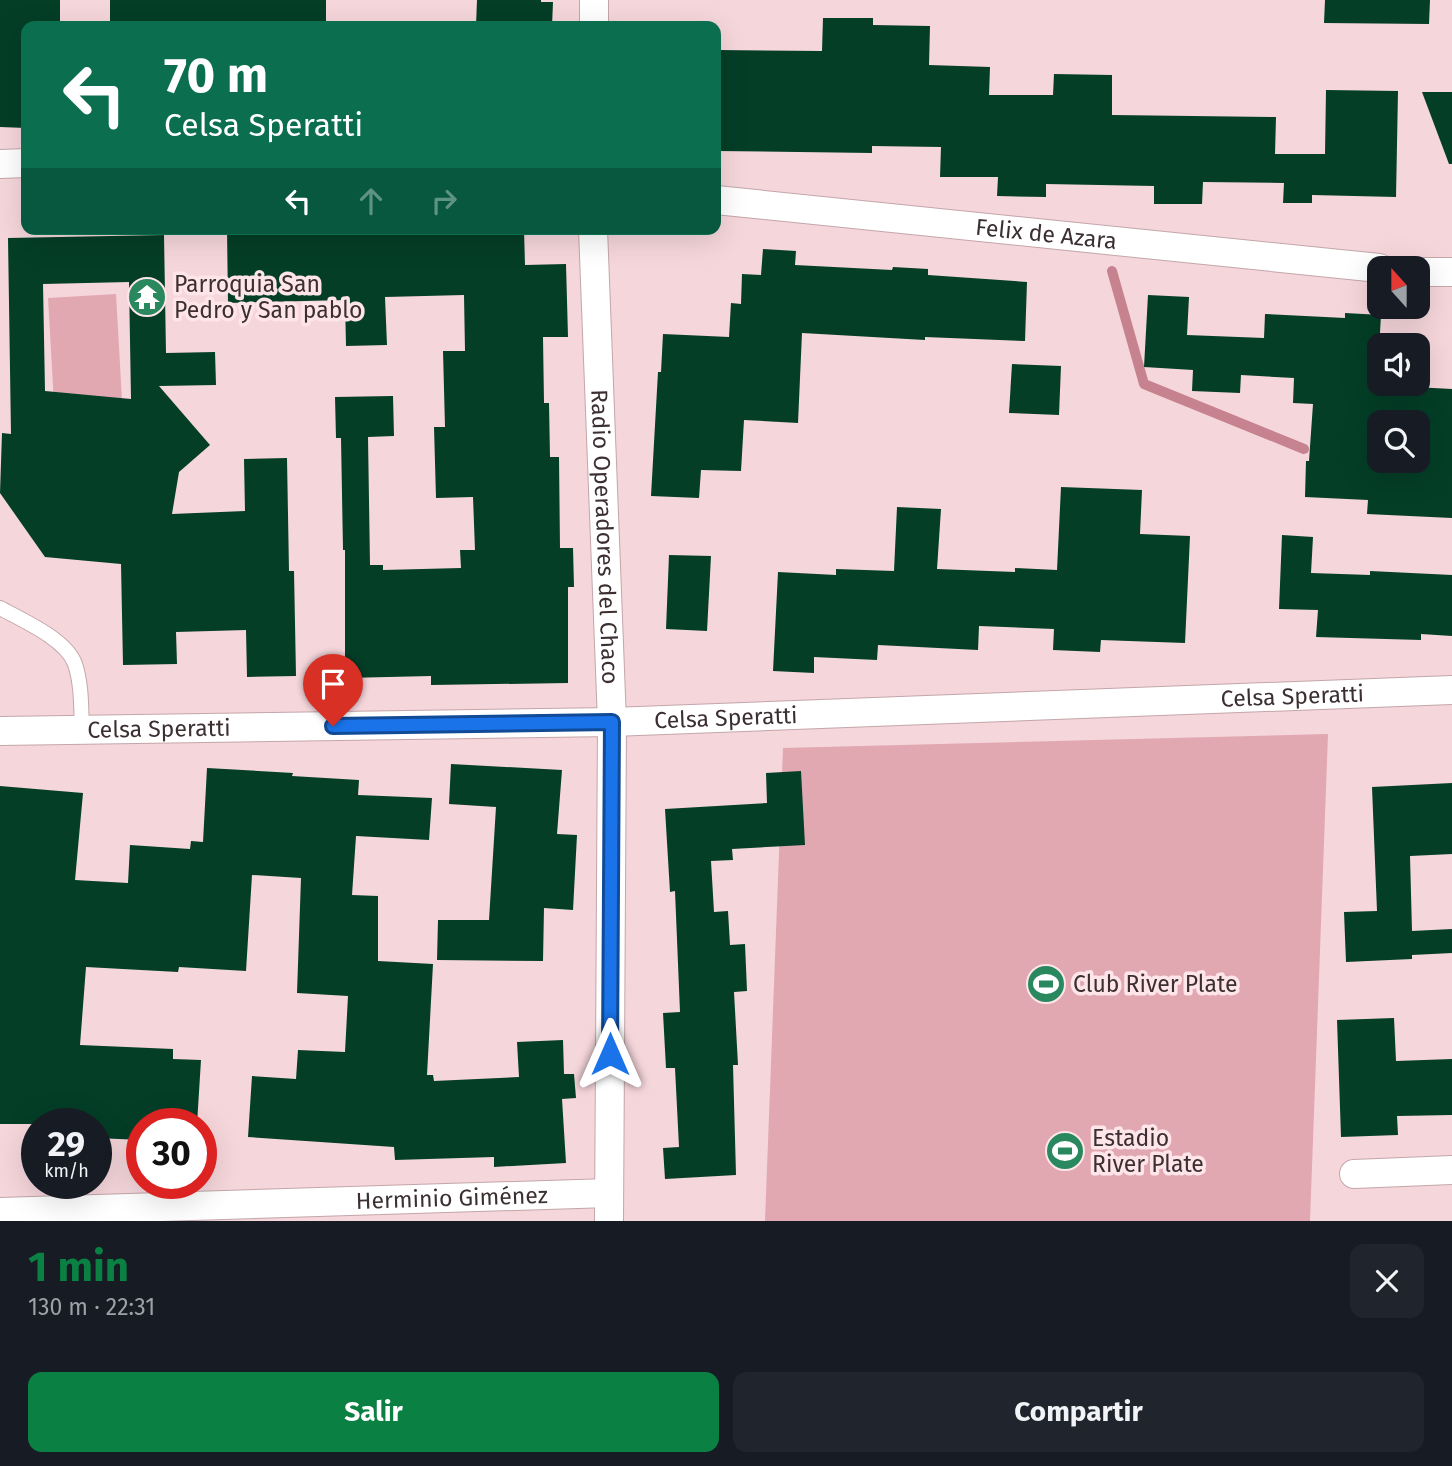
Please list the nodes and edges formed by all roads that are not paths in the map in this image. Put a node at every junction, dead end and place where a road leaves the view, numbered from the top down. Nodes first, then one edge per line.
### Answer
1 (594, 0) edge
2 (594, 21) edge
3 (21, 163) edge
4 (0, 164) edge
5 (721, 201) edge
6 (593, 235) edge
7 (1367, 267) edge
8 (1430, 272) edge
9 (1452, 272) edge
10 (0, 608) edge
11 (1452, 690) edge
12 (612, 722) junction
13 (0, 731) edge
14 (82, 731) junction
15 (1452, 1170) edge
16 (1354, 1174) dead end
17 (609, 1193) junction
18 (0, 1212) edge
19 (609, 1221) edge

1 - 2 street
3 - 4 street
5 - 7 street, Felix de Azara
6 - 12 street, Radio Operadores del Chaco
8 - 9 street
10 - 14 lane
11 - 12 street, Celsa Speratti
12 - 14 street, Celsa Speratti
12 - 17 street, Radio Operadores del Chaco
13 - 14 street, Celsa Speratti
15 - 16 street
17 - 18 street, Herminio Giménez
17 - 19 street, Radio Operadores del Chaco

